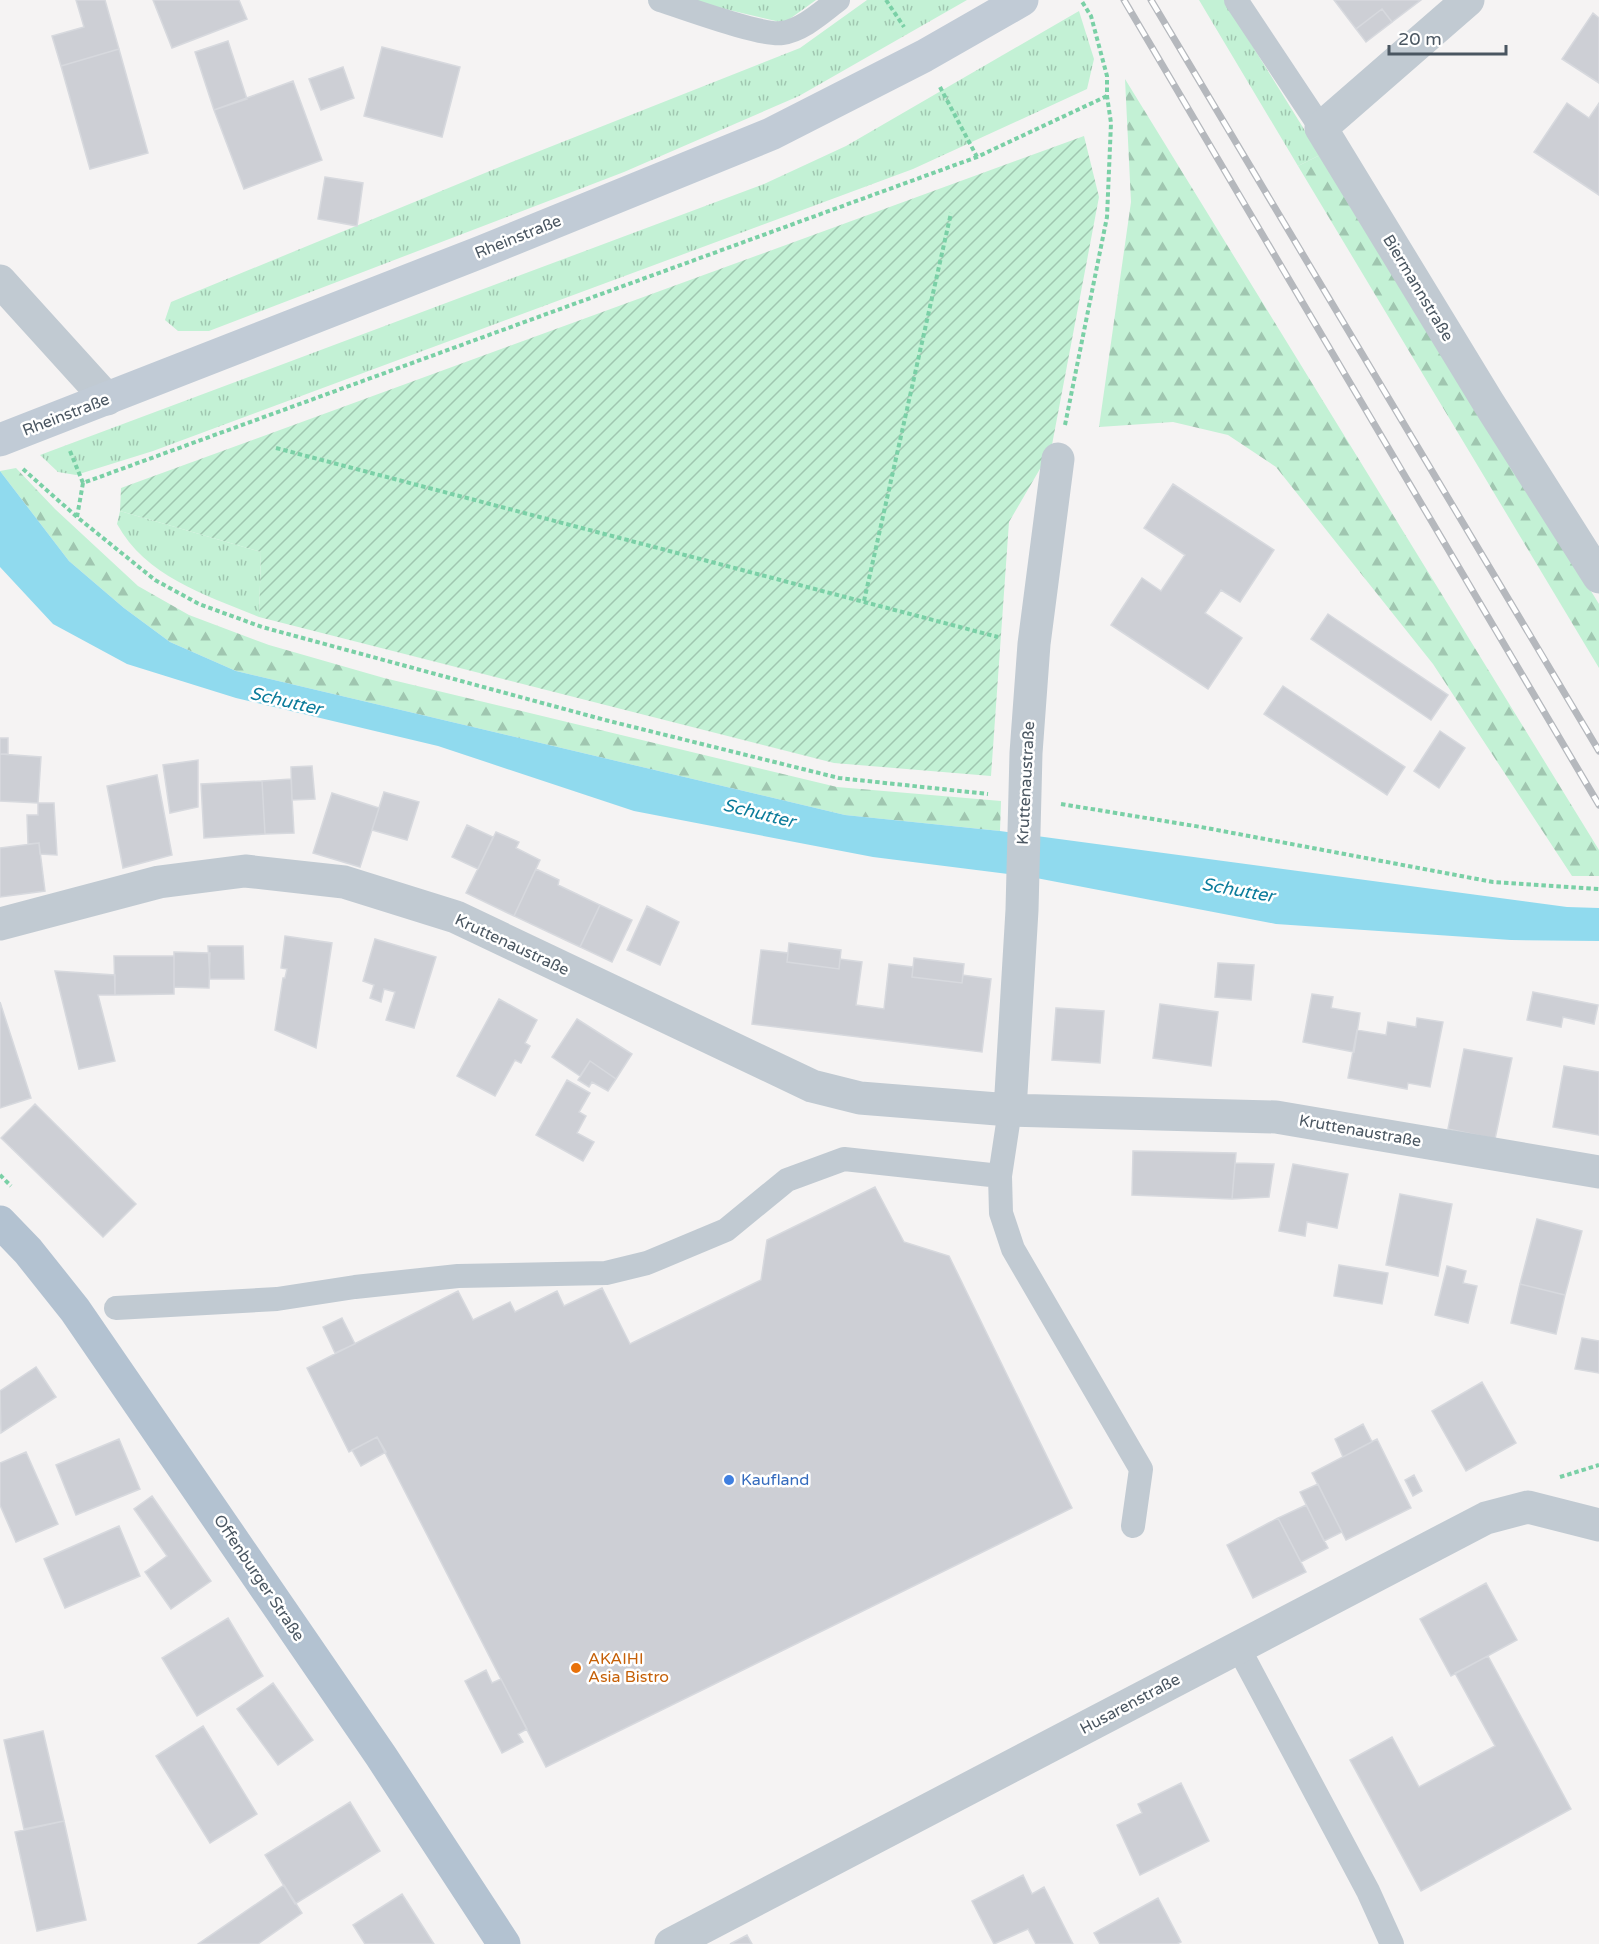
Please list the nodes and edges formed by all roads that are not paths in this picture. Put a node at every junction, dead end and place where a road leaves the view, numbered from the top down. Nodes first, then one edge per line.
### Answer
1 (660, 0) edge
2 (838, 0) edge
3 (1236, 0) edge
4 (1468, 0) edge
5 (1018, 2) edge
6 (1321, 128) junction
7 (0, 281) edge
8 (107, 399) junction
9 (9, 437) edge
10 (1058, 459) road end
11 (1599, 577) edge
12 (0, 924) edge
13 (1010, 1110) junction
14 (1599, 1172) edge
15 (1000, 1176) junction
16 (0, 1221) edge
17 (116, 1308) dead end
18 (1599, 1524) edge
19 (1132, 1526) dead end
20 (1238, 1647) junction
21 (504, 1944) edge
22 (671, 1944) edge
23 (1392, 1944) edge

1 - 2 lane
3 - 6 lane, Biermannstraße
4 - 6 street
5 - 8 main road, Rheinstraße
6 - 11 street, Biermannstraße
7 - 8 street
8 - 9 main road, Rheinstraße
10 - 13 street, Kruttenaustraße
12 - 13 street, Kruttenaustraße
13 - 14 street, Kruttenaustraße
13 - 15 lane
15 - 17 lane
15 - 19 lane
16 - 21 main road, Offenburger Straße
18 - 20 street, Husarenstraße
20 - 22 street, Husarenstraße
20 - 23 lane

